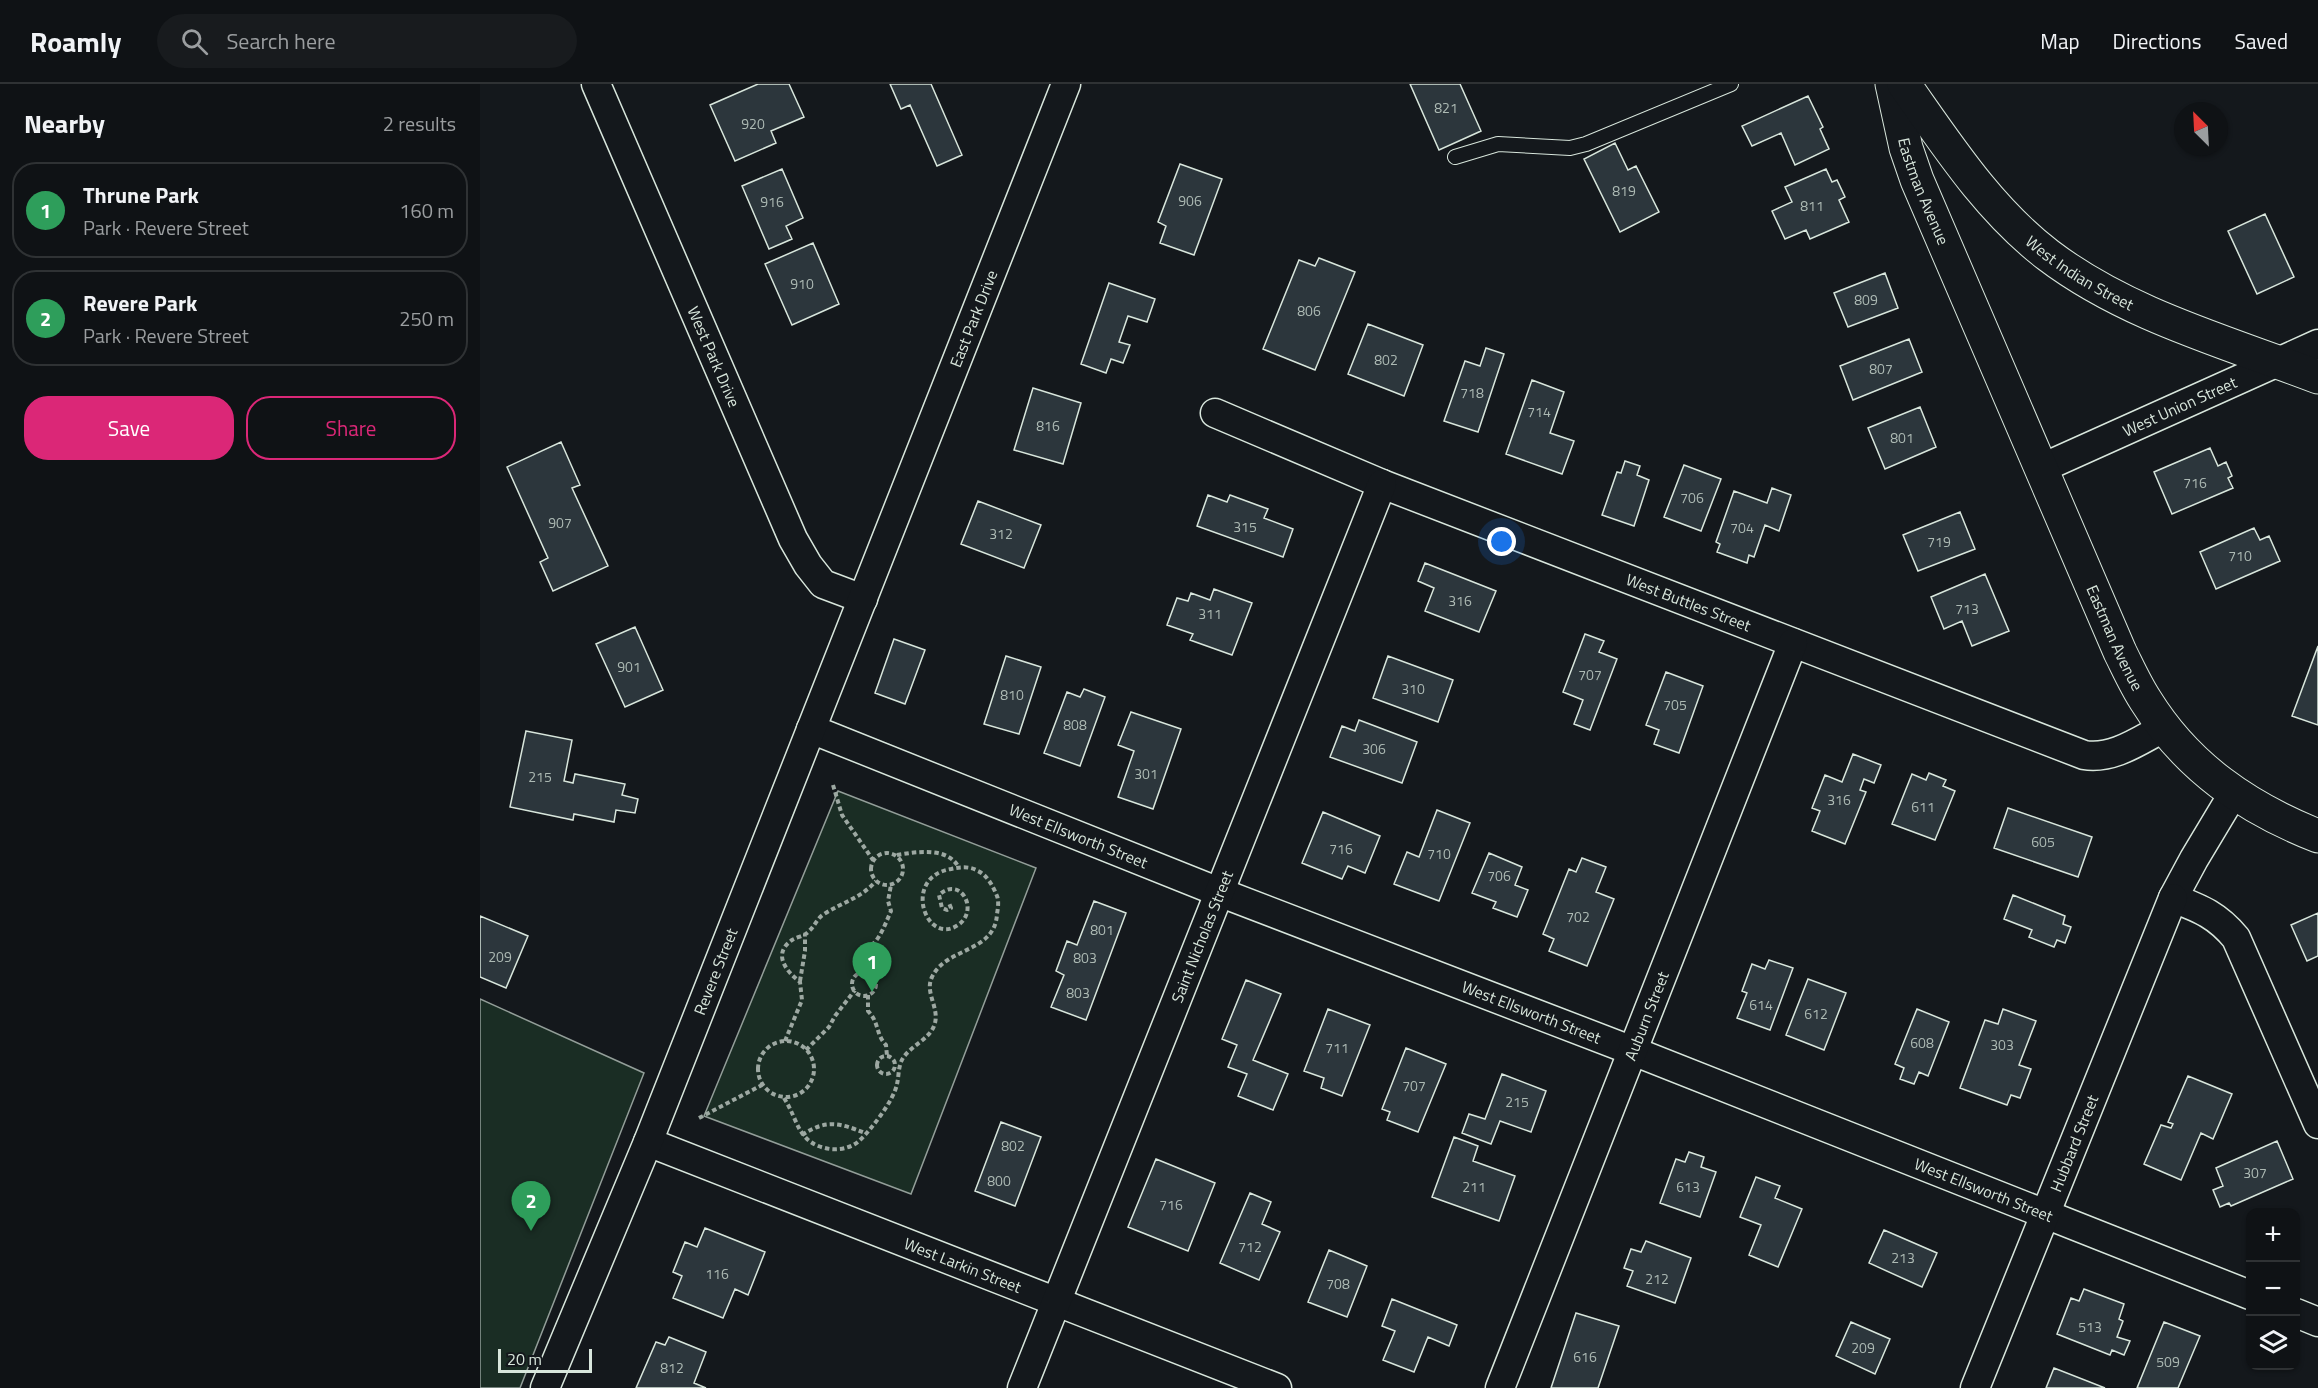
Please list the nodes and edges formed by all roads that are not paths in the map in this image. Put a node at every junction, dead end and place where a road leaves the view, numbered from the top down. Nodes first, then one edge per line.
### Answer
1 (596, 84) edge
2 (1066, 84) edge
3 (1731, 84) edge
4 (1892, 84) edge
5 (1904, 84) edge
6 (1455, 157) dead end
7 (2318, 344) edge
8 (2279, 362) junction
9 (2318, 377) edge
10 (1215, 413) dead end
11 (2040, 468) junction
12 (1382, 484) junction
13 (882, 552) joint
14 (863, 599) junction
15 (1793, 643) junction
16 (2165, 727) junction
17 (811, 729) junction
18 (2233, 794) junction
19 (2318, 836) edge
20 (1219, 892) junction
21 (2173, 898) junction
22 (1633, 1051) junction
23 (2318, 1124) edge
24 (648, 1142) junction
25 (2046, 1213) junction
26 (2246, 1293) edge
27 (1055, 1301) junction
28 (2300, 1315) edge
29 (2318, 1322) edge
30 (545, 1388) edge
31 (1022, 1388) edge
32 (1277, 1388) edge
33 (1500, 1388) edge
34 (1975, 1388) edge

1 - 14 street, West Park Drive
2 - 13 street, East Park Drive
3 - 6 lane
4 - 11 main road, Eastman Avenue
5 - 8 main road, West Indian Street
7 - 8 street, West Union Street
8 - 9 main road, West Indian Street
8 - 11 street, West Union Street
10 - 12 street, West Buttles Street
11 - 16 main road, Eastman Avenue
12 - 15 street, West Buttles Street
12 - 20 street, Saint Nicholas Street
13 - 14 street, Revere Street
14 - 17 street, Revere Street
15 - 16 street, West Buttles Street
15 - 22 street, Auburn Street
16 - 18 main road, Eastman Avenue
17 - 20 street, West Ellsworth Street
17 - 24 street, Revere Street
18 - 19 main road
18 - 21 street
20 - 22 street, West Ellsworth Street
20 - 27 street, Saint Nicholas Street
21 - 23 street
21 - 25 street, Hubbard Street
22 - 25 street, West Ellsworth Street
22 - 33 street, Auburn Street
24 - 27 street, West Larkin Street
24 - 30 street, Revere Street
25 - 26 street, West Ellsworth Street
25 - 34 street, Hubbard Street
27 - 31 street, Saint Nicholas Street
27 - 32 street, West Larkin Street
28 - 29 street

